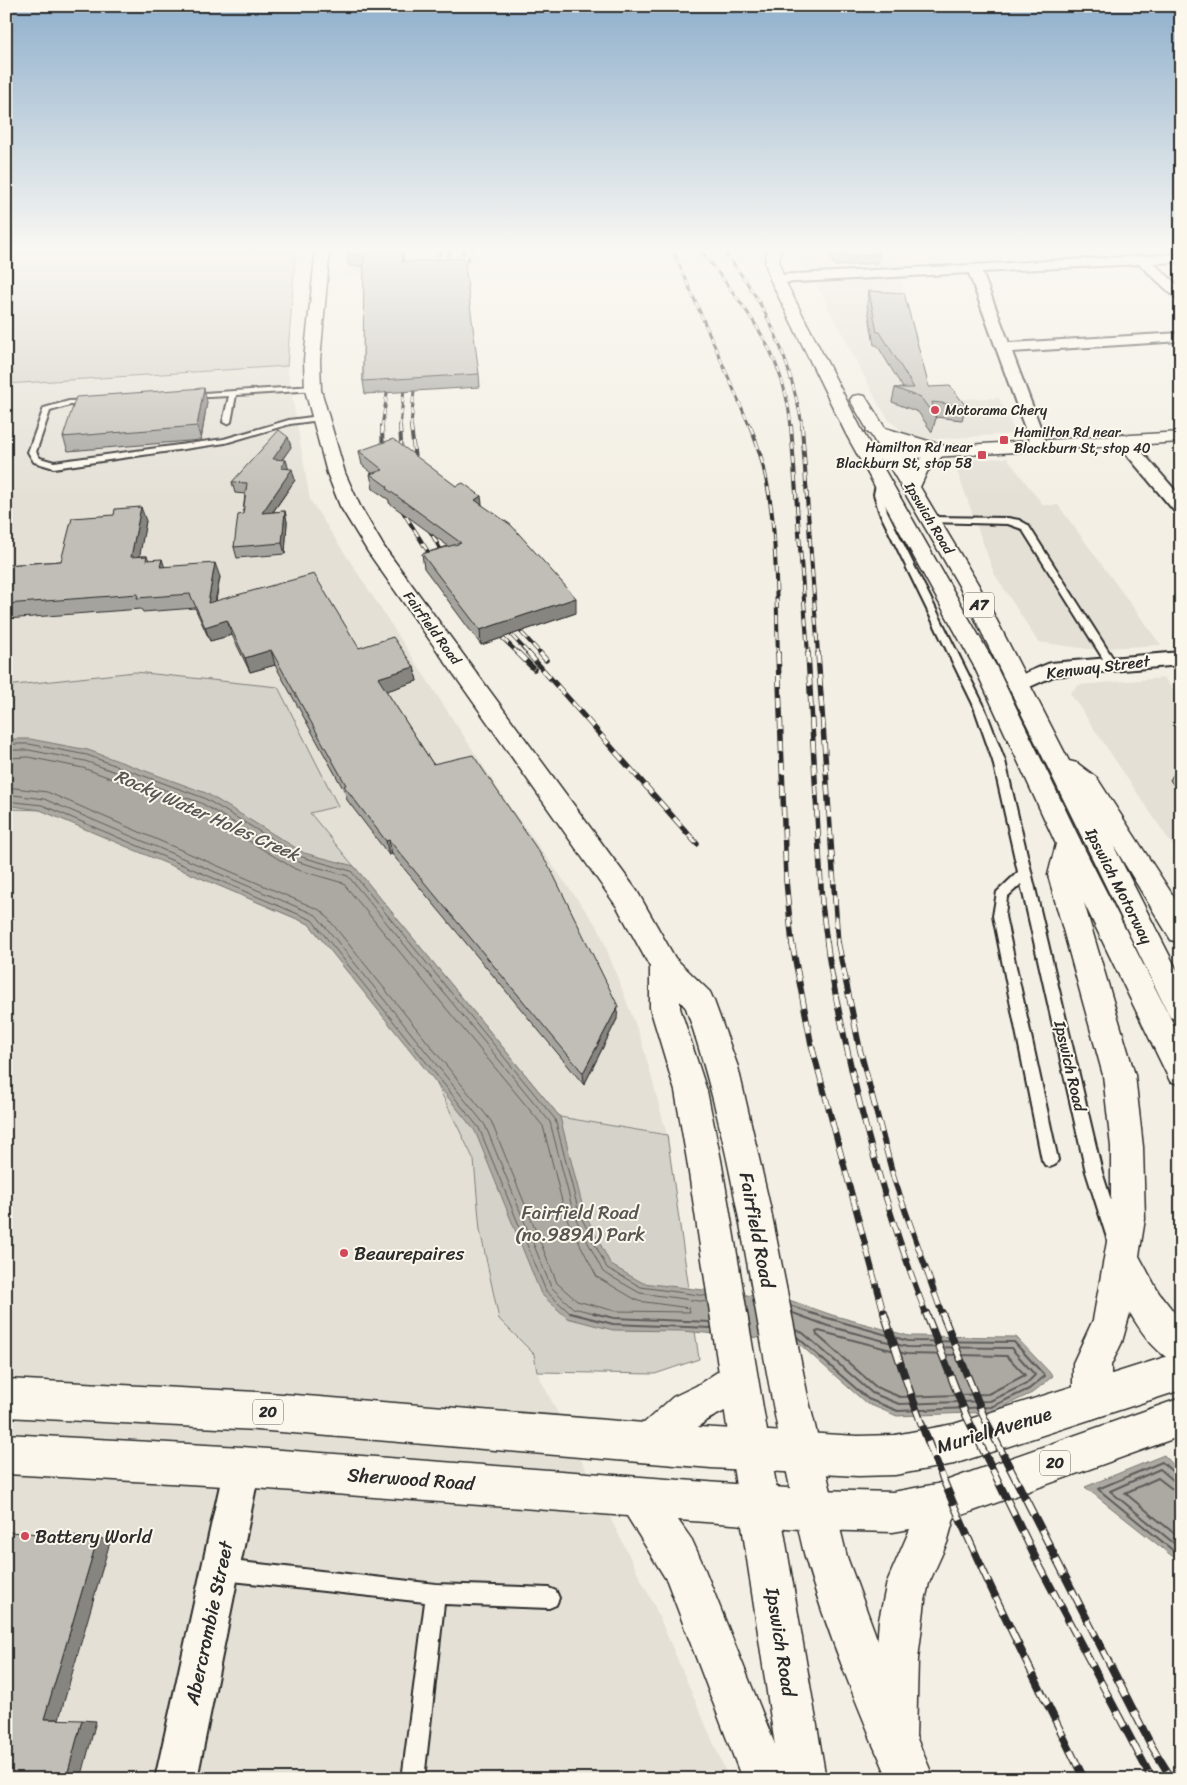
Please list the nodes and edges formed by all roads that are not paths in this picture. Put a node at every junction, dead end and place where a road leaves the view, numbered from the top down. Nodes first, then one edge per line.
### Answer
1 (315, 331) edge
2 (804, 331) edge
3 (998, 331) edge
4 (1181, 337) edge
5 (1004, 348) junction
6 (851, 387) dead end
7 (313, 388) junction
8 (233, 393) junction
9 (175, 396) edge
10 (98, 401) edge
11 (320, 418) junction
12 (226, 422) dead end
13 (875, 431) junction
14 (1181, 437) edge
15 (1123, 440) junction
16 (1039, 444) junction
17 (939, 450) junction
18 (889, 454) junction
19 (867, 456) junction
20 (881, 481) junction
21 (910, 487) junction
22 (1181, 508) edge
23 (930, 520) junction
24 (1181, 658) edge
25 (1111, 664) junction
26 (1018, 684) junction
27 (1058, 763) junction
28 (1069, 844) junction
29 (1025, 873) junction
30 (1181, 932) edge
31 (666, 966) junction
32 (1181, 1008) edge
33 (1181, 1071) edge
34 (1050, 1160) dead end
35 (1122, 1258) junction
36 (1181, 1347) edge
37 (737, 1371) junction
38 (1181, 1371) edge
39 (6, 1398) edge
40 (1092, 1400) junction
41 (1181, 1416) edge
42 (651, 1443) junction
43 (750, 1449) junction
44 (802, 1453) junction
45 (6, 1454) edge
46 (242, 1467) junction
47 (639, 1498) junction
48 (937, 1504) junction
49 (760, 1505) junction
50 (814, 1510) junction
51 (220, 1570) junction
52 (436, 1594) junction
53 (549, 1598) dead end
54 (892, 1758) edge
55 (176, 1779) edge
56 (413, 1779) edge
57 (772, 1779) edge
58 (803, 1779) edge
59 (911, 1779) edge

1 - 7 main road, Fairfield Road
2 - 19 main road, Ipswich Road / A7
3 - 5 street
4 - 5 street
5 - 16 street
6 - 13 main road, Ipswich Road / A7
7 - 8 lane
7 - 11 main road, Fairfield Road
8 - 9 lane
8 - 12 lane
10 - 11 lane
11 - 31 main road, Fairfield Road
13 - 17 main road
13 - 18 main road, Ipswich Road / A7
14 - 15 main road
15 - 16 main road
15 - 22 street
16 - 17 main road
17 - 18 main road
17 - 21 main road
18 - 19 main road
18 - 21 main road, Ipswich Road / A7
19 - 20 main road, Ipswich Road / A7
20 - 28 main road, Ipswich Road / A7
20 - 29 lane, Ipswich Road
21 - 23 main road, Ipswich Road / A7
23 - 25 lane
23 - 26 main road, Ipswich Road / A7
24 - 25 street, Kenway Street
25 - 26 street, Kenway Street
26 - 27 main road, Ipswich Road / A7
27 - 30 main road
27 - 32 main road, Ipswich Motorway / A7
28 - 33 main road, Ipswich Motorway / A7
28 - 35 main road
29 - 34 lane
29 - 35 lane, Ipswich Road
31 - 37 main road
31 - 44 main road, Fairfield Road
35 - 36 main road
35 - 40 main road
37 - 42 main road
37 - 43 main road
38 - 40 main road, Muriel Avenue / 20
39 - 42 main road, 20
40 - 44 main road, Muriel Avenue / 20
41 - 48 main road, 20
42 - 43 main road, 20
43 - 44 main road, 20
43 - 49 main road
44 - 50 main road, Fairfield Road
45 - 46 main road, Sherwood Road / 20
46 - 47 main road, Sherwood Road / 20
46 - 51 street, Abercrombie Street
47 - 49 main road, Sherwood Road / 20
47 - 57 main road
48 - 50 main road, 20
48 - 54 main road
49 - 50 main road, Sherwood Road / 20
49 - 58 main road, Ipswich Road
50 - 54 main road
51 - 52 lane
51 - 55 street, Abercrombie Street
52 - 53 lane
52 - 56 lane
54 - 59 main road

